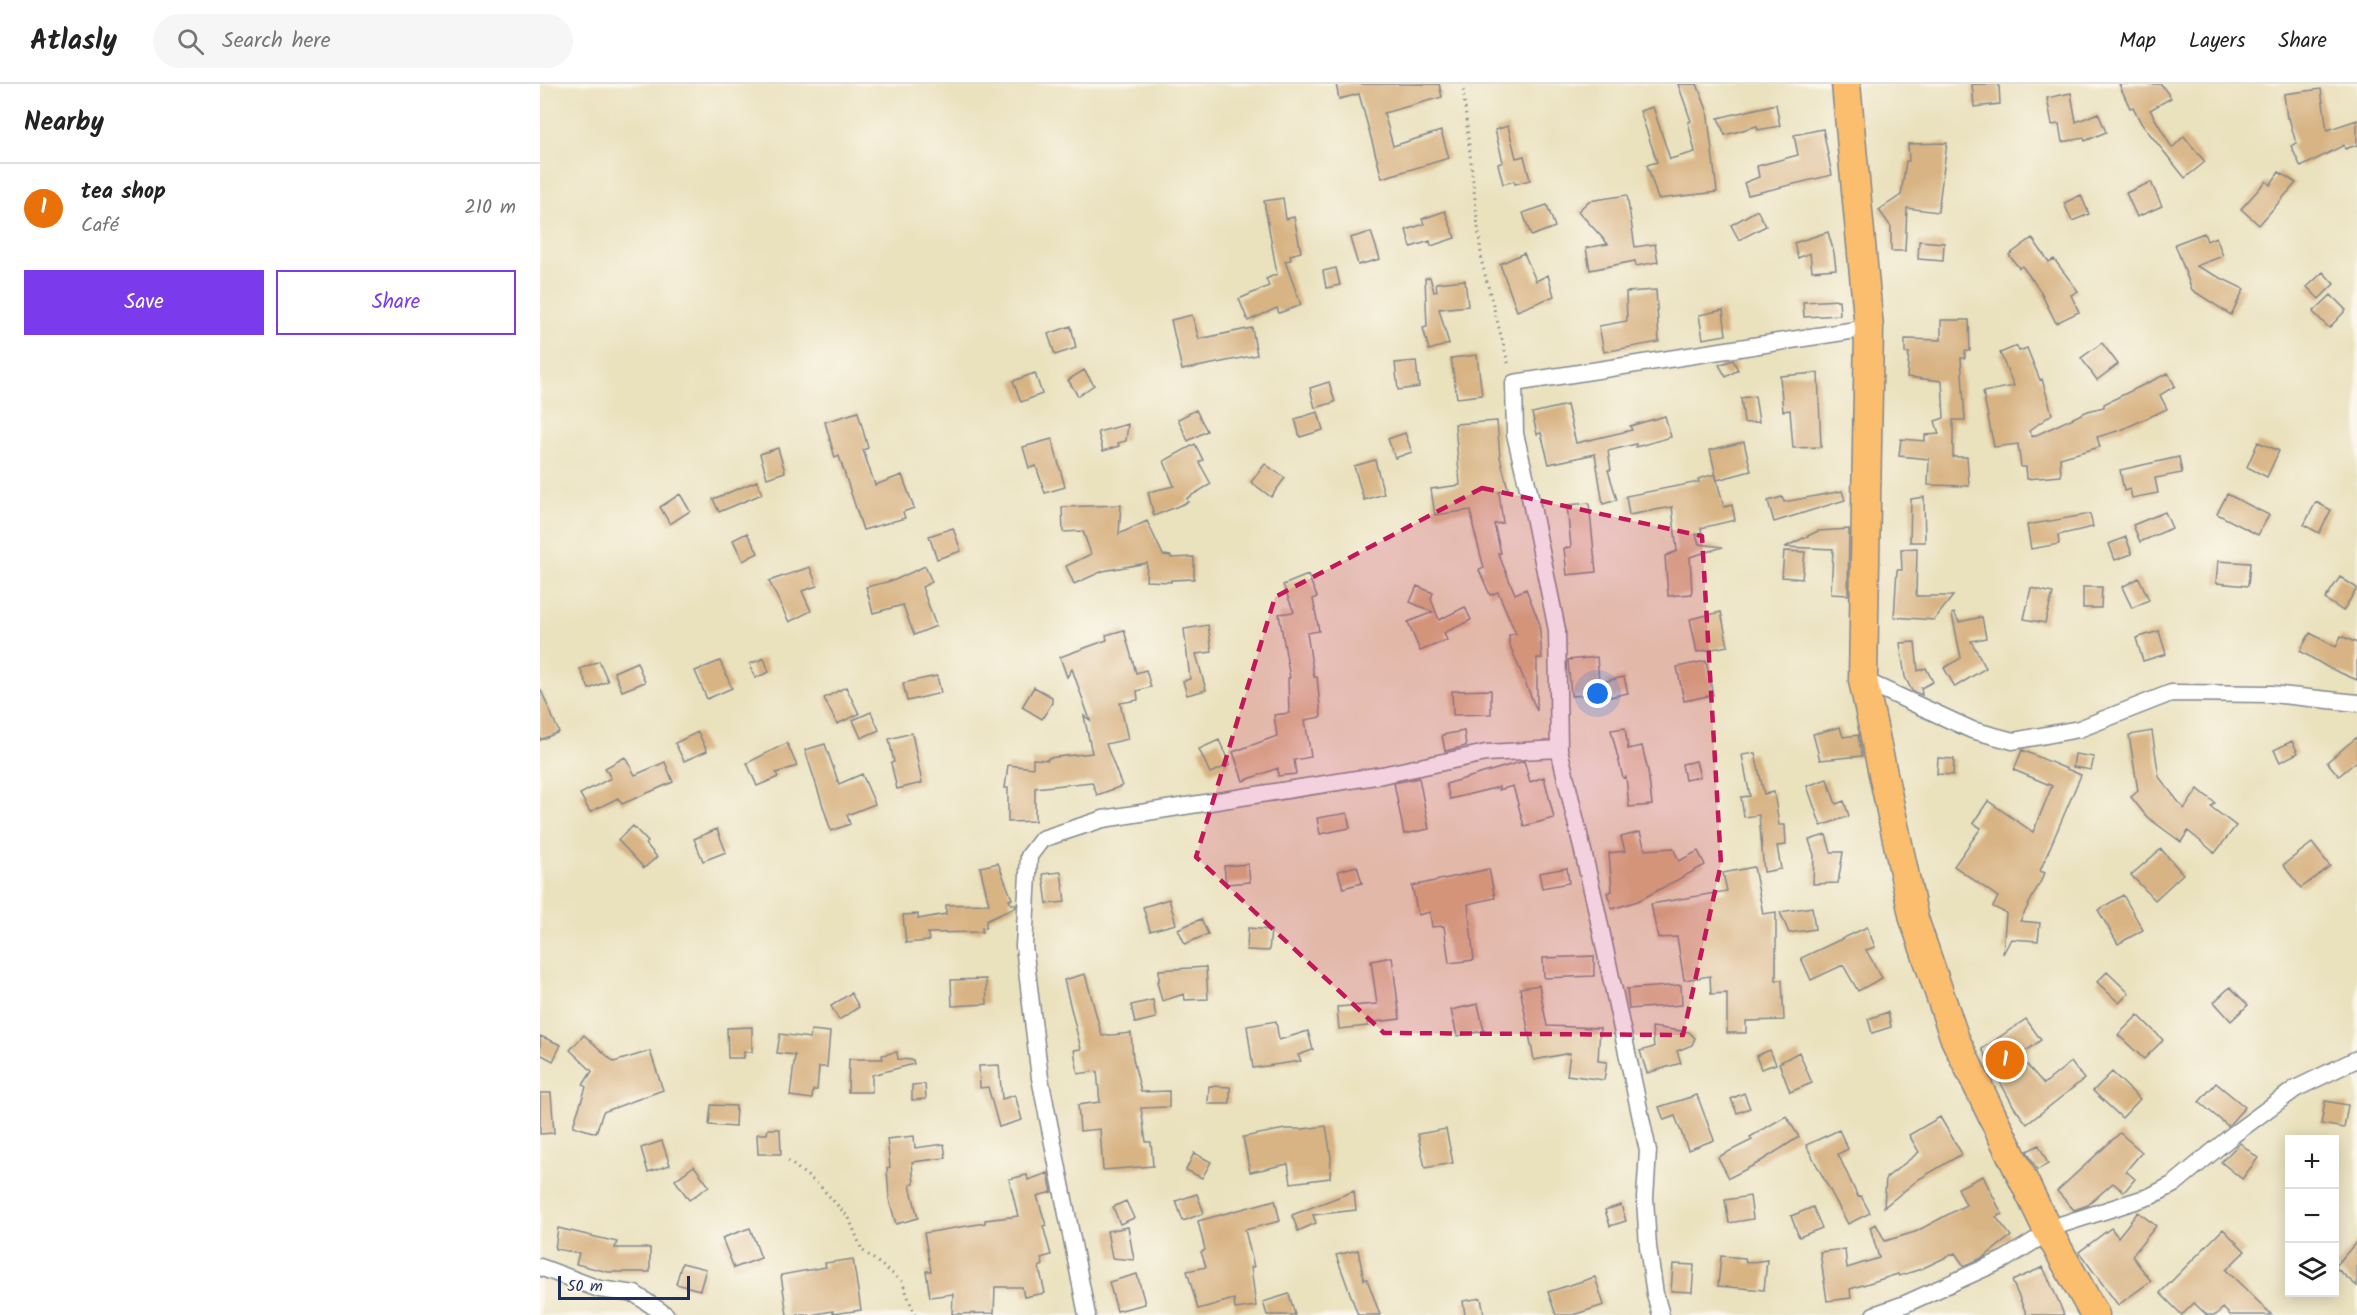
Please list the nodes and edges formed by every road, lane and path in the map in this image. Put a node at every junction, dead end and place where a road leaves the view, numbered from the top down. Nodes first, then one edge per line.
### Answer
1 (1846, 84) edge
2 (1463, 90) dead end
3 (1869, 328) junction
4 (1514, 383) junction
5 (1863, 680) junction
6 (2357, 703) edge
7 (1559, 749) junction
8 (2357, 1059) edge
9 (788, 1161) dead end
10 (2049, 1233) junction
11 (540, 1267) edge
12 (666, 1315) edge
13 (915, 1315) edge
14 (1087, 1315) edge
15 (1661, 1315) edge
16 (1874, 1315) edge
17 (2095, 1315) edge

1 - 3 highway
2 - 4 path
3 - 4 street
3 - 5 highway
4 - 7 street
5 - 6 street
5 - 10 highway
7 - 14 street
7 - 15 street
8 - 10 street
9 - 13 path
10 - 16 street
10 - 17 highway
11 - 12 street

